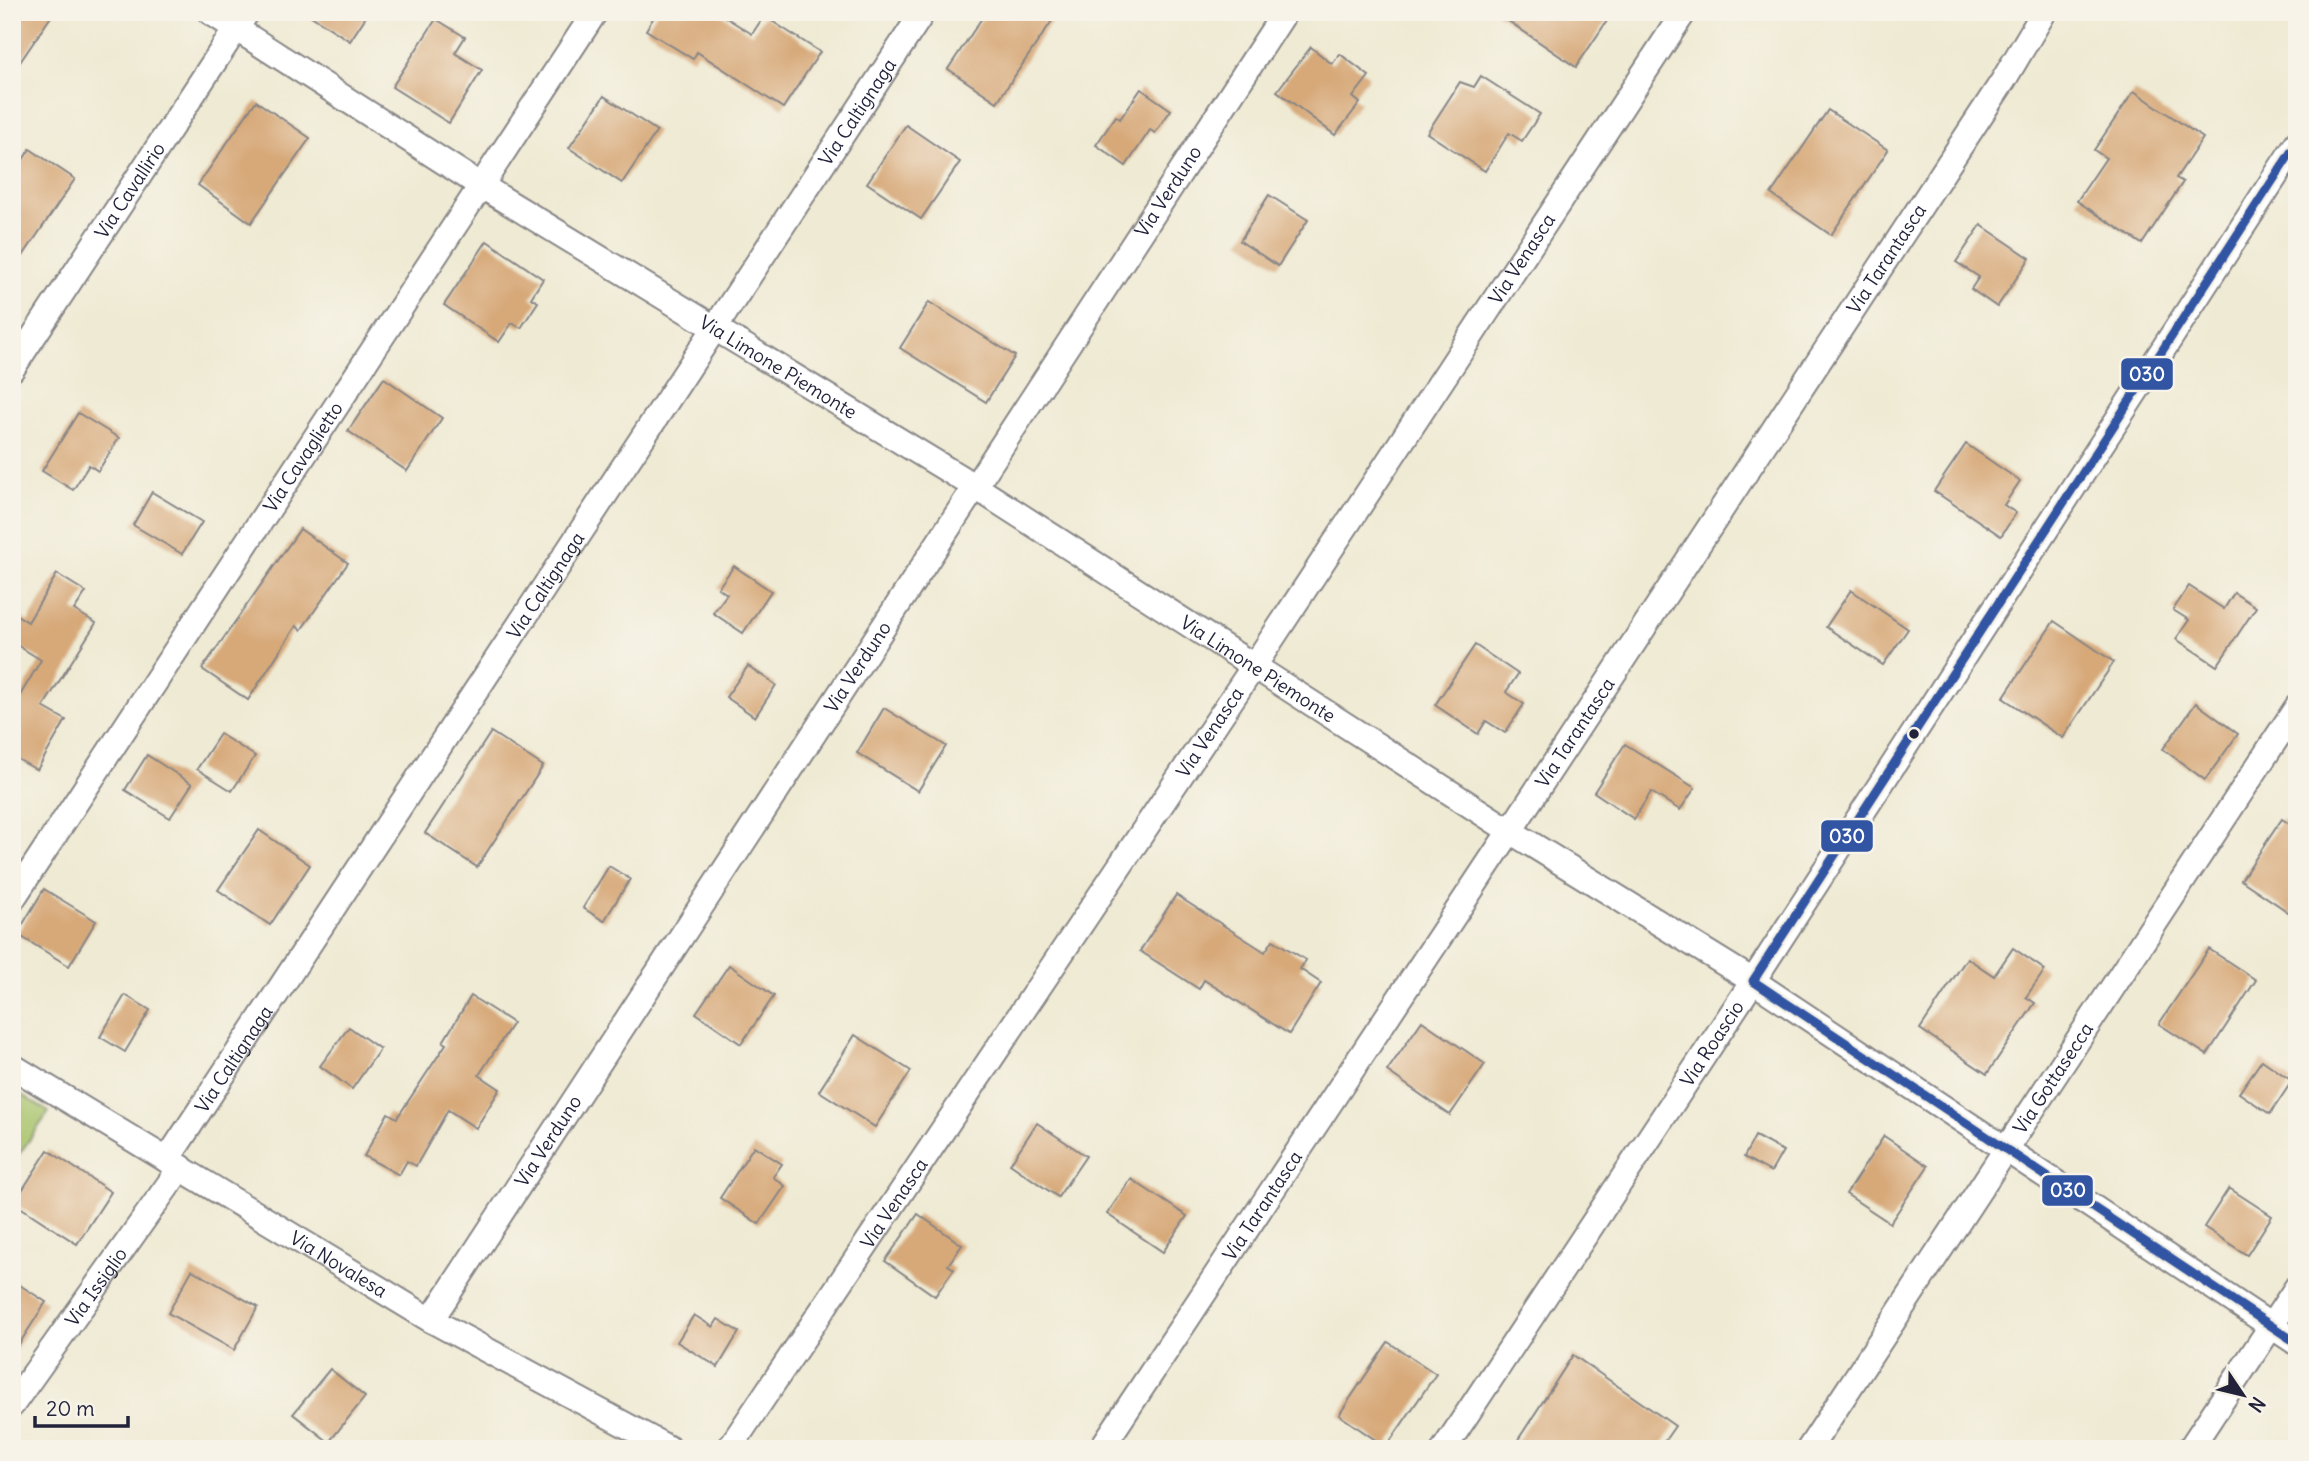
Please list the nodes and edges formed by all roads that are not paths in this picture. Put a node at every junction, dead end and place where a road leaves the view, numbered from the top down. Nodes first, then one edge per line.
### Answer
1 (210, 12) edge
2 (594, 12) edge
3 (923, 12) edge
4 (1285, 12) edge
5 (1684, 12) edge
6 (2044, 12) edge
7 (242, 21) edge
8 (2297, 143) edge
9 (480, 185) junction
10 (714, 328) junction
11 (12, 369) edge
12 (974, 486) junction
13 (1254, 666) junction
14 (2297, 707) edge
15 (1510, 831) junction
16 (12, 900) edge
17 (1753, 981) junction
18 (12, 1066) edge
19 (2007, 1149) junction
20 (174, 1163) junction
21 (2297, 1287) edge
22 (431, 1320) junction
23 (2271, 1326) junction
24 (2297, 1343) edge
25 (12, 1405) edge
26 (670, 1449) edge
27 (729, 1449) edge
28 (1101, 1449) edge
29 (1444, 1449) edge
30 (1809, 1449) edge
31 (2190, 1449) edge

1 - 7 street, Via Limone Piemonte
2 - 9 street, Via Cavaglietto
3 - 10 street, Via Caltignaga
4 - 12 street, Via Verduno
5 - 13 street, Via Venasca
6 - 15 street, Via Tarantasca
7 - 9 street, Via Limone Piemonte
7 - 11 street, Via Cavallirio
8 - 17 street, Via Roascio
9 - 10 street, Via Limone Piemonte
9 - 16 street, Via Cavaglietto
10 - 12 street, Via Limone Piemonte
10 - 20 street, Via Caltignaga
12 - 13 street, Via Limone Piemonte
12 - 22 street, Via Verduno
13 - 15 street, Via Limone Piemonte
13 - 27 street, Via Venasca
14 - 19 street, Via Gottasecca
15 - 17 street, Via Limone Piemonte
15 - 28 street, Via Tarantasca
17 - 19 street, Via Limone Piemonte
17 - 29 street, Via Roascio
18 - 20 street, Via Novalesa
19 - 23 street, Via Limone Piemonte
19 - 30 street, Via Gottasecca
20 - 22 street, Via Novalesa
20 - 25 street, Via Issiglio
21 - 23 street
22 - 26 street, Via Novalesa
23 - 24 street, Via Limone Piemonte
23 - 31 street

